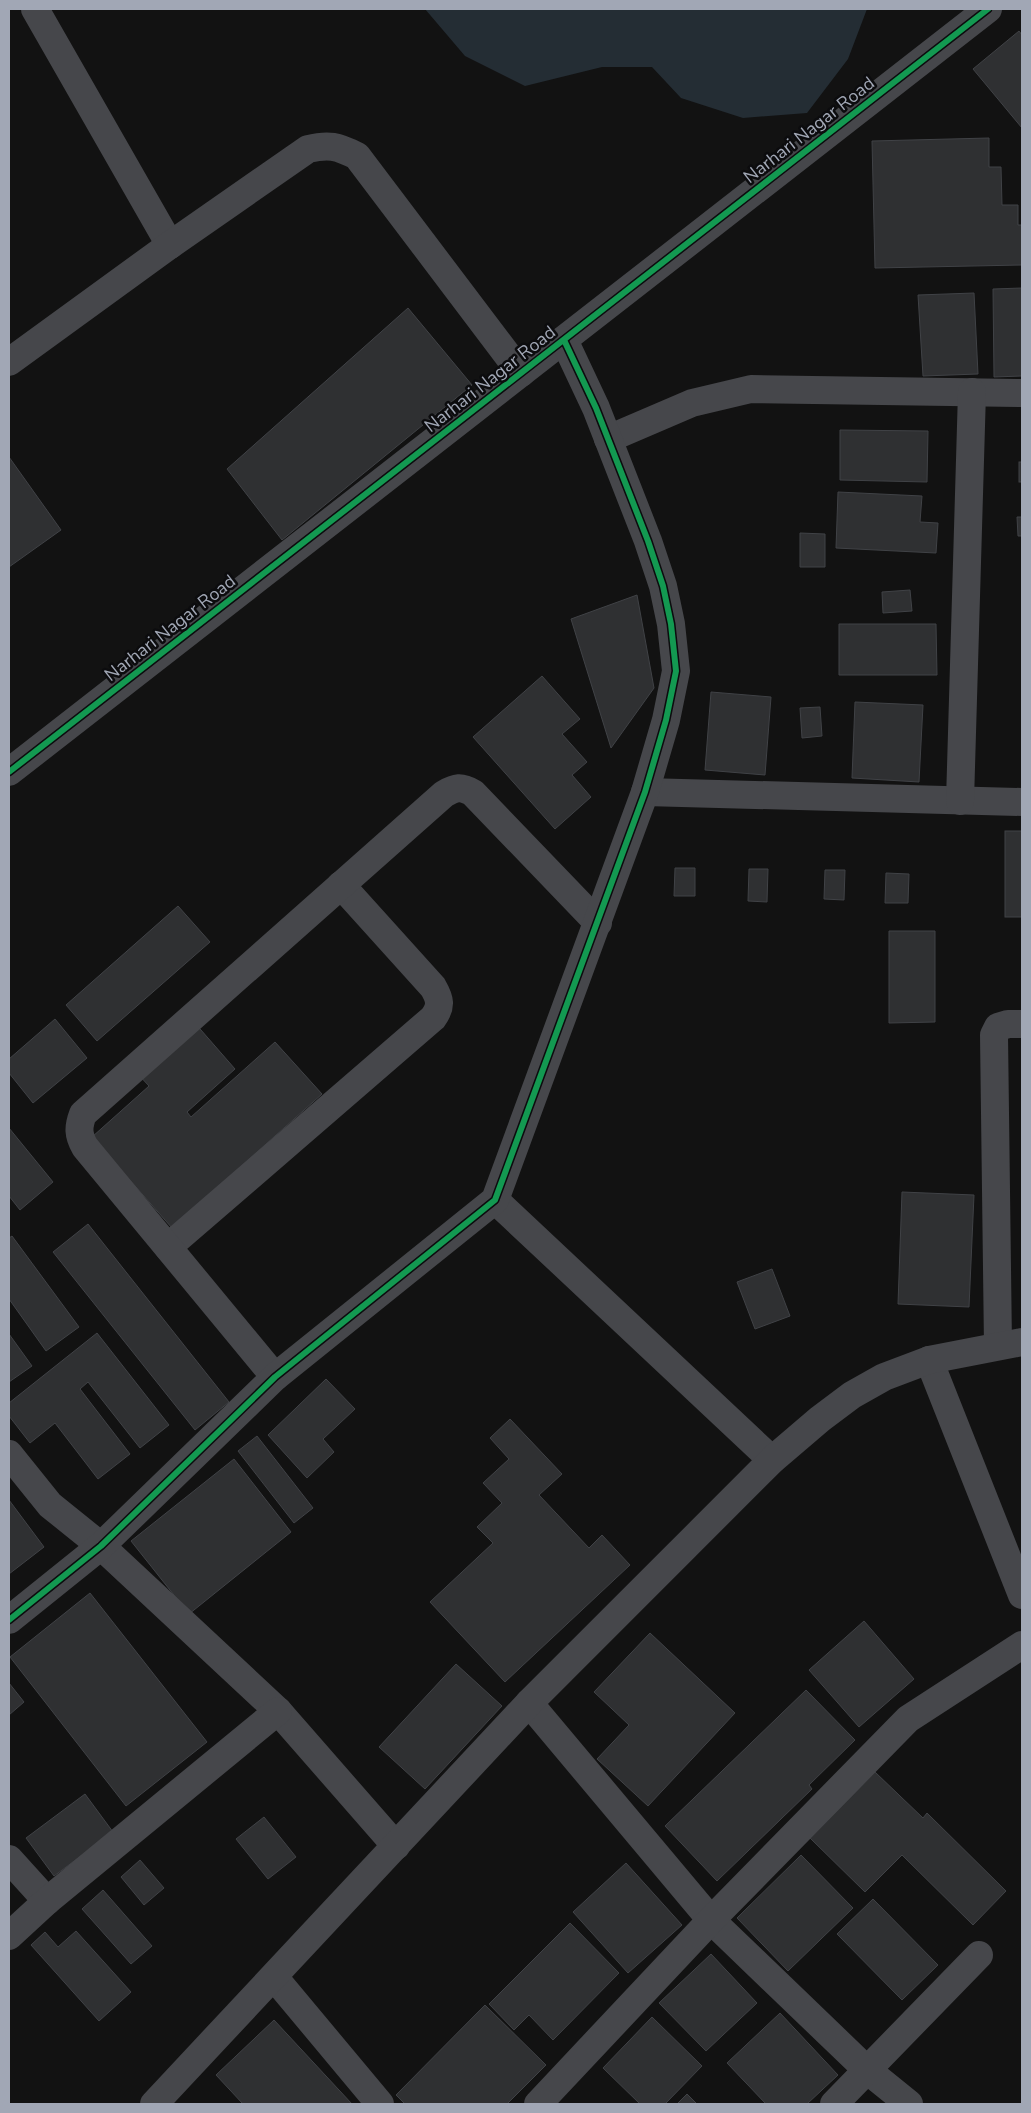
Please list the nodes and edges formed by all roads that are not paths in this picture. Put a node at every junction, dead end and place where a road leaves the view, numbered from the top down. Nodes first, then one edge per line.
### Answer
1 (36, 9) edge
2 (988, 9) edge
3 (170, 245) junction
4 (564, 340) junction
5 (9, 362) edge
6 (522, 373) junction
7 (972, 392) junction
8 (1022, 392) edge
9 (608, 439) junction
10 (9, 772) edge
11 (645, 792) junction
12 (960, 801) junction
13 (1022, 802) edge
14 (341, 885) junction
15 (598, 923) junction
16 (1022, 1024) edge
17 (494, 1200) junction
18 (168, 1247) junction
19 (1010, 1344) edge
20 (929, 1360) junction
21 (275, 1377) junction
22 (9, 1454) edge
23 (772, 1460) junction
24 (101, 1546) junction
25 (1022, 1595) edge
26 (9, 1620) edge
27 (1022, 1645) edge
28 (529, 1703) junction
29 (278, 1711) junction
30 (396, 1846) junction
31 (9, 1859) edge
32 (47, 1901) junction
33 (711, 1920) junction
34 (9, 1936) edge
35 (979, 1955) dead end
36 (274, 1976) junction
37 (867, 2070) junction
38 (154, 2104) edge
39 (380, 2104) edge
40 (538, 2104) edge
41 (834, 2104) edge
42 (909, 2104) edge

1 - 3 street
2 - 4 street, Narhari Nagar Road
3 - 5 street
3 - 6 street
4 - 6 street, Narhari Nagar Road
4 - 9 street
6 - 10 street, Narhari Nagar Road
7 - 8 street
7 - 9 street
7 - 12 street
9 - 11 street
11 - 12 street
11 - 15 street
12 - 13 street
14 - 15 street
14 - 18 street
14 - 18 street
15 - 17 street
16 - 19 street
17 - 21 street
17 - 23 street
18 - 21 street
19 - 20 street
20 - 23 street
20 - 25 street
21 - 24 street
22 - 24 street
23 - 28 street
24 - 26 street
24 - 29 street
27 - 33 street
28 - 30 street
28 - 33 street
29 - 30 street
29 - 32 street
30 - 36 street
31 - 32 street
32 - 34 street
33 - 37 street
33 - 40 street
35 - 37 street
36 - 38 street
36 - 39 street
37 - 41 street
37 - 42 street

